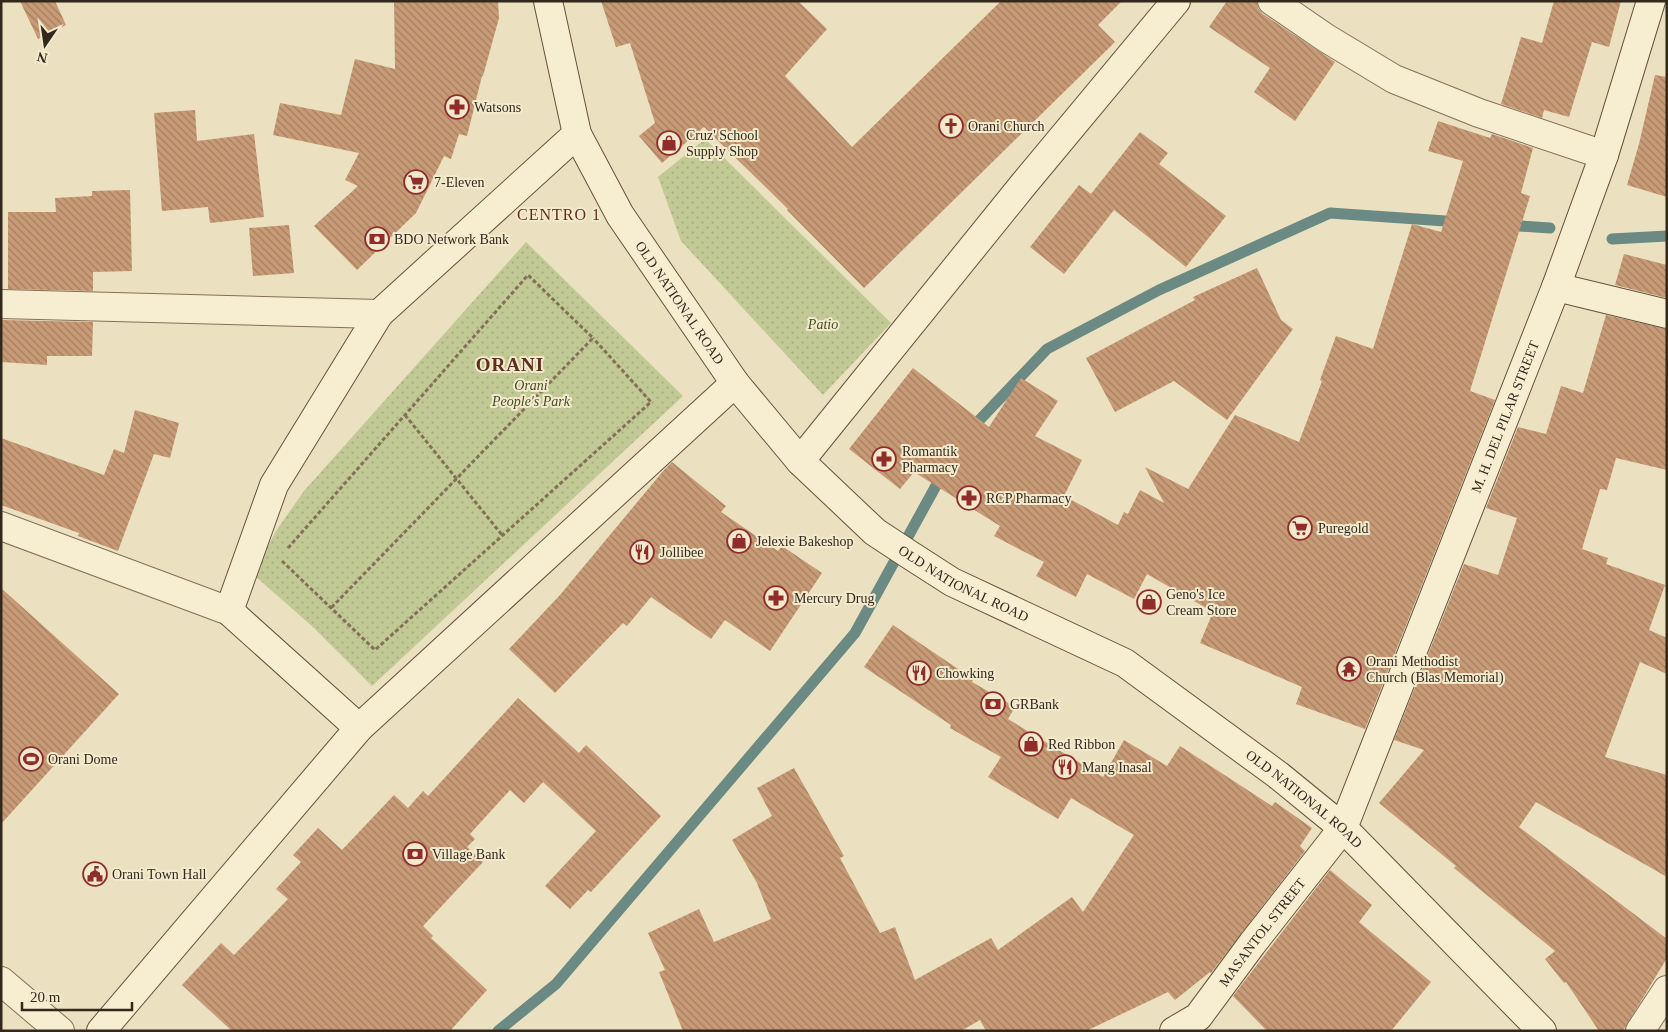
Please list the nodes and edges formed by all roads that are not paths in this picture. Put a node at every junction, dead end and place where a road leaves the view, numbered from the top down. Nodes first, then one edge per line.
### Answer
1 (548, 1) edge
2 (1176, 1) edge
3 (1272, 1) edge
4 (1651, 1) edge
5 (577, 134) junction
6 (1604, 155) junction
7 (1556, 287) junction
8 (1, 304) edge
9 (379, 314) junction
10 (1667, 314) edge
11 (735, 383) junction
12 (800, 461) junction
13 (1, 526) edge
14 (230, 611) junction
15 (359, 728) junction
16 (1344, 828) junction
17 (1, 981) edge
18 (1667, 990) edge
19 (60, 1031) edge
20 (101, 1031) edge
21 (1174, 1031) edge
22 (1542, 1031) edge
23 (1640, 1031) edge

1 - 5 street, OLD NATIONAL ROAD
2 - 12 street
3 - 6 street
4 - 6 street, M. H. DEL PILAR STREET
5 - 9 street
5 - 11 street, OLD NATIONAL ROAD
6 - 7 street, M. H. DEL PILAR STREET
7 - 10 street
7 - 16 street, M. H. DEL PILAR STREET
8 - 9 street
9 - 14 street
11 - 12 street, OLD NATIONAL ROAD
11 - 15 street
12 - 16 street, OLD NATIONAL ROAD
13 - 14 street
14 - 15 street
15 - 20 street
16 - 21 street, MASANTOL STREET
16 - 22 street, OLD NATIONAL ROAD
17 - 19 street
18 - 23 street

